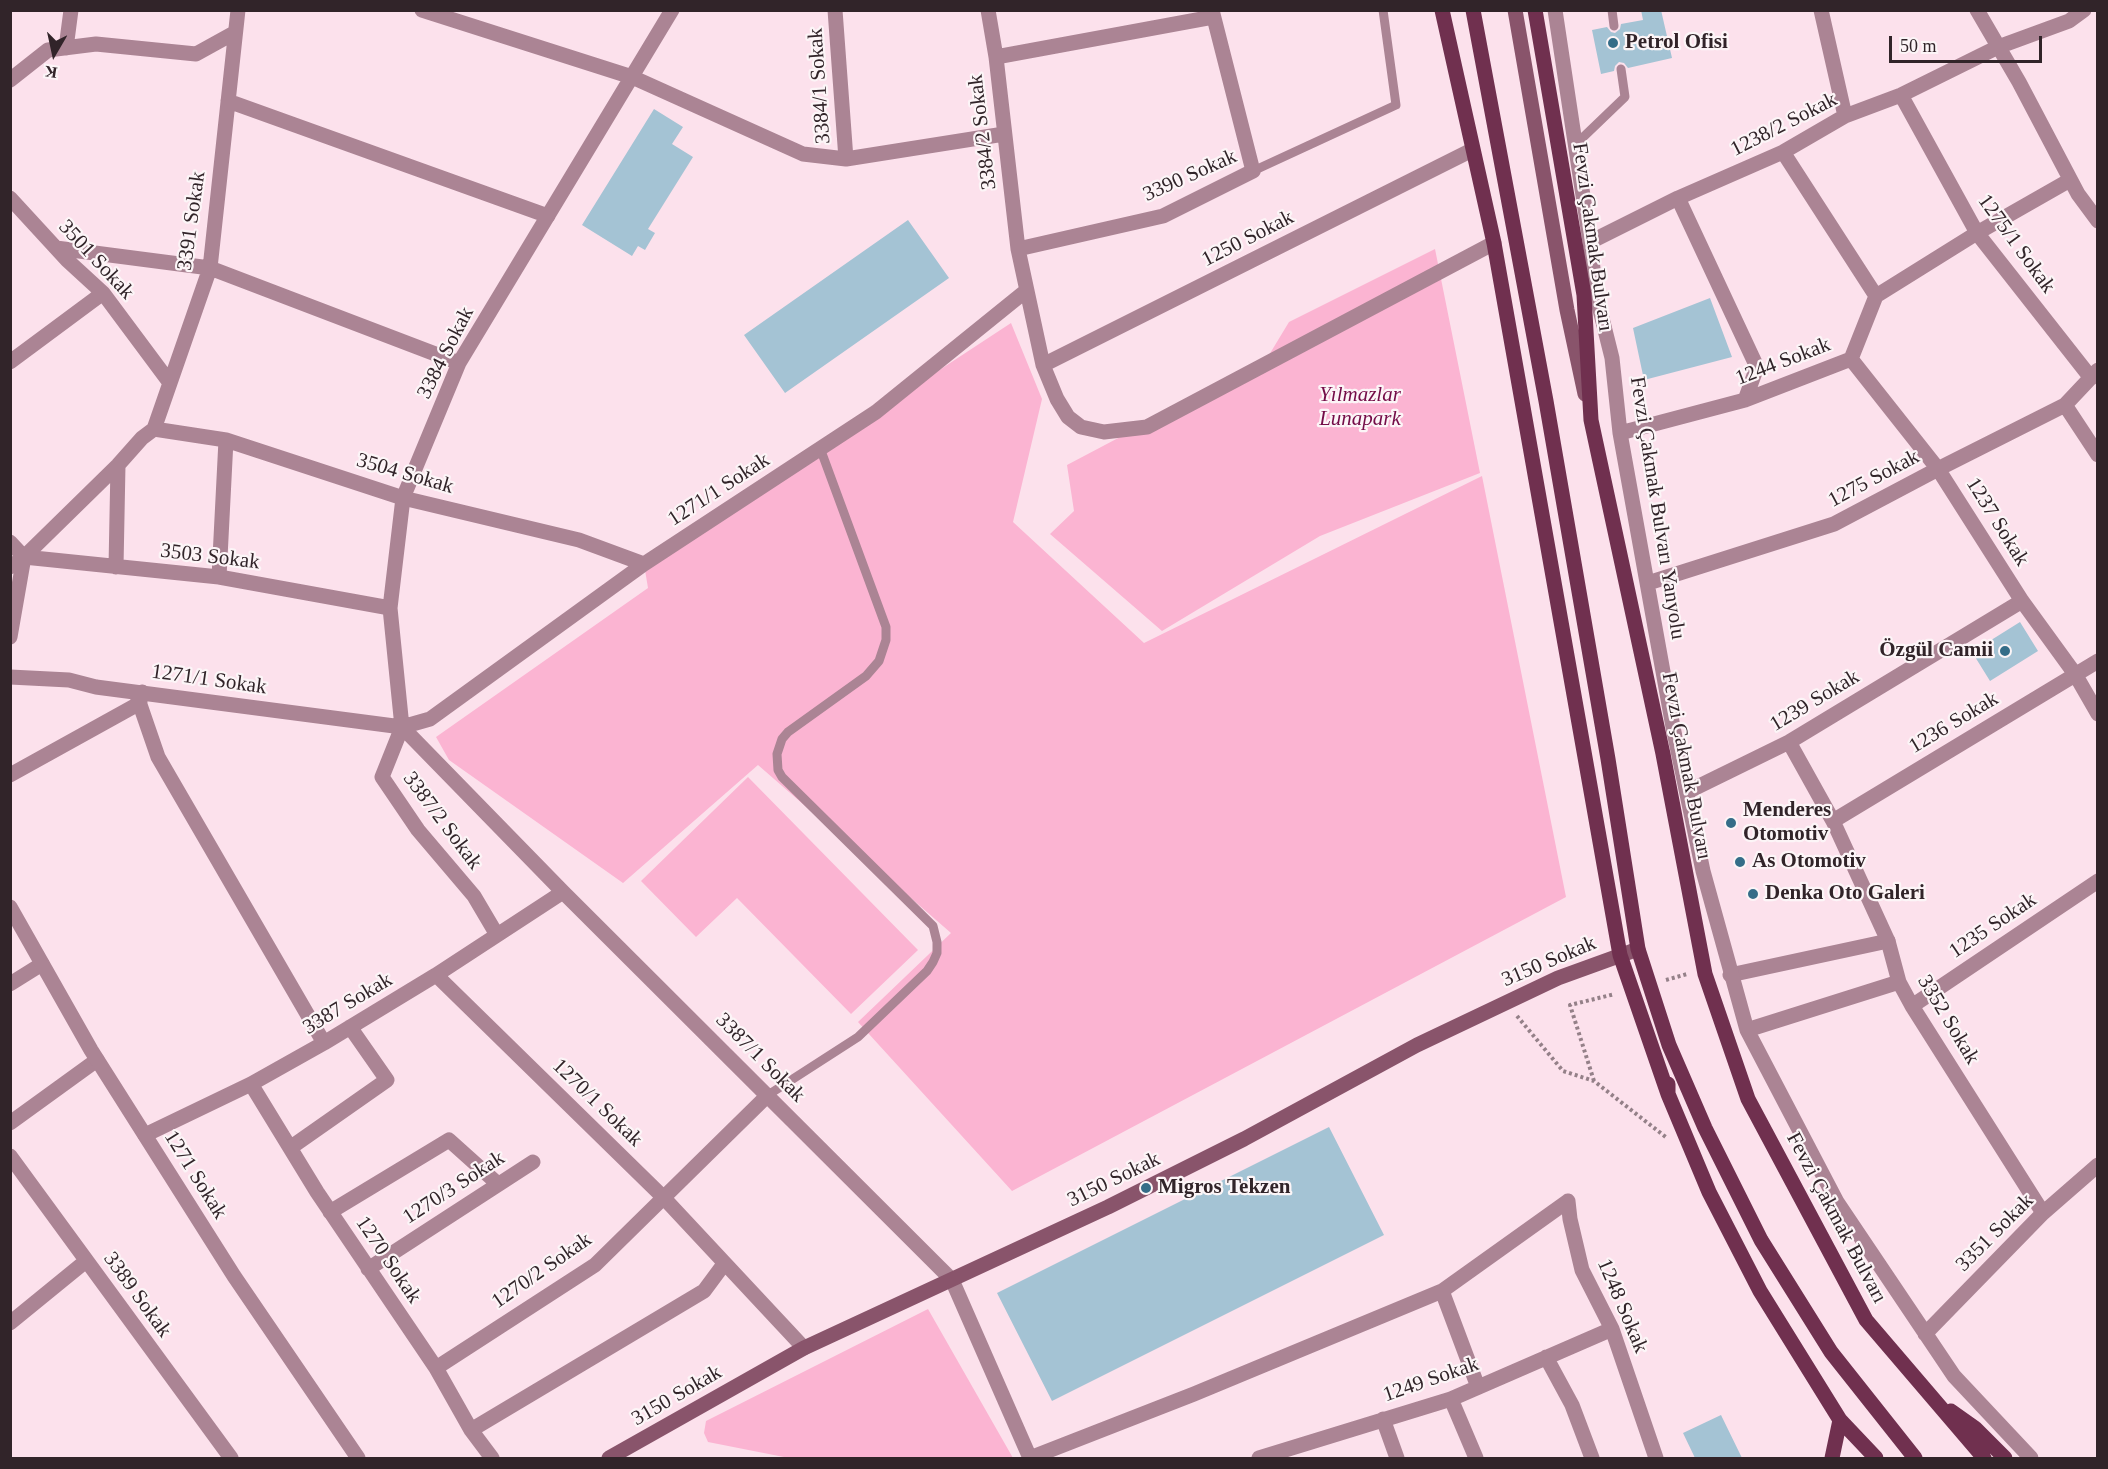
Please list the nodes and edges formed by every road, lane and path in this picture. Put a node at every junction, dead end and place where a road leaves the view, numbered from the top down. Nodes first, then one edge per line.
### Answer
1 (71, 10) edge
2 (238, 10) edge
3 (422, 10) edge
4 (672, 10) edge
5 (835, 10) edge
6 (988, 10) edge
7 (1383, 10) edge
8 (1442, 10) edge
9 (1473, 10) edge
10 (1515, 10) edge
11 (1535, 10) edge
12 (1555, 10) edge
13 (1612, 10) edge
14 (1821, 10) edge
15 (1977, 10) edge
16 (2084, 10) edge
17 (1213, 14) edge
18 (2065, 16) edge
19 (1614, 26) dead end
20 (234, 33) junction
21 (1998, 46) junction
22 (66, 48) junction
23 (996, 57) junction
24 (1621, 69) dead end
25 (632, 77) junction
26 (10, 80) edge
27 (1901, 95) junction
28 (228, 100) junction
29 (1845, 116) junction
30 (1005, 134) junction
31 (1575, 145) junction
32 (1472, 150) junction
33 (1783, 152) junction
34 (846, 159) junction
35 (1253, 171) junction
36 (2070, 180) junction
37 (10, 198) edge
38 (1678, 198) junction
39 (548, 216) junction
40 (2097, 221) edge
41 (1977, 233) junction
42 (1590, 242) junction
43 (1494, 243) junction
44 (56, 248) junction
45 (1018, 249) junction
46 (210, 268) junction
47 (1027, 290) junction
48 (103, 293) junction
49 (1876, 296) junction
50 (1851, 359) junction
51 (10, 362) edge
52 (459, 363) junction
53 (1043, 366) junction
54 (2094, 374) edge
55 (170, 383) junction
56 (1745, 400) junction
57 (2065, 405) junction
58 (1591, 420) junction
59 (153, 429) junction
60 (1620, 433) junction
61 (226, 440) junction
62 (820, 448) junction
63 (2097, 455) edge
64 (118, 465) junction
65 (1938, 469) junction
66 (403, 498) junction
67 (10, 542) edge
68 (24, 557) junction
69 (644, 564) junction
70 (10, 567) edge
71 (116, 567) junction
72 (219, 577) junction
73 (1648, 583) junction
74 (2022, 601) junction
75 (390, 608) junction
76 (10, 637) edge
77 (2097, 661) edge
78 (2075, 674) junction
79 (10, 677) edge
80 (141, 698) junction
81 (2097, 714) edge
82 (402, 727) junction
83 (1789, 742) junction
84 (10, 775) edge
85 (1687, 792) junction
86 (1833, 821) junction
87 (2097, 881) edge
88 (564, 892) junction
89 (10, 906) edge
90 (497, 935) junction
91 (1888, 941) junction
92 (1638, 949) junction
93 (1620, 955) junction
94 (42, 964) junction
95 (436, 975) junction
96 (1730, 975) junction
97 (1899, 982) junction
98 (10, 984) edge
99 (1506, 1003) junction
100 (1912, 1006) junction
101 (350, 1027) junction
102 (1747, 1030) junction
103 (324, 1043) junction
104 (1670, 1045) junction
105 (97, 1060) junction
106 (251, 1084) junction
107 (1668, 1094) junction
108 (768, 1095) junction
109 (10, 1123) edge
110 (145, 1135) junction
111 (1668, 1139) dead end
112 (290, 1148) junction
113 (10, 1156) edge
114 (532, 1162) dead end
115 (2097, 1165) edge
116 (498, 1184) junction
117 (663, 1197) junction
118 (330, 1212) junction
119 (2043, 1213) junction
120 (86, 1261) junction
121 (724, 1264) junction
122 (368, 1269) junction
123 (952, 1280) junction
124 (1442, 1291) junction
125 (10, 1323) edge
126 (1612, 1329) junction
127 (1925, 1334) junction
128 (804, 1348) junction
129 (1546, 1357) junction
130 (436, 1368) junction
131 (1478, 1387) junction
132 (1929, 1394) junction
133 (1451, 1399) junction
134 (1383, 1419) junction
135 (1840, 1420) junction
136 (471, 1430) junction
137 (1299, 1453) edge
138 (231, 1458) edge
139 (358, 1458) edge
140 (492, 1458) edge
141 (611, 1458) edge
142 (619, 1458) edge
143 (1030, 1458) edge
144 (1259, 1458) edge
145 (1397, 1458) edge
146 (1476, 1458) edge
147 (1592, 1458) edge
148 (1656, 1458) edge
149 (1832, 1458) edge
150 (1876, 1458) edge
151 (1915, 1458) edge
152 (1984, 1458) edge
153 (2005, 1458) edge
154 (2031, 1458) edge

1 - 22 street
2 - 20 street, 3391 Sokak
3 - 25 street
4 - 25 street, 3384 Sokak
5 - 34 street, 3384/1 Sokak
6 - 23 street, 3384/2 Sokak
7 - 35 lane
8 - 32 main road
9 - 92 main road
10 - 58 main road
11 - 58 main road, Fevzi Çakmak Bulvarı
12 - 31 street, Fevzi Çakmak Bulvarı Yanyolu
13 - 19 lane
14 - 29 street
15 - 21 street
16 - 18 street, 1238/2 Sokak
17 - 23 street
17 - 35 street, 3390 Sokak
18 - 21 street, 1238/2 Sokak
20 - 22 street
20 - 28 street, 3391 Sokak
21 - 27 street, 1238/2 Sokak
21 - 36 street
22 - 26 street
23 - 30 street, 3384/2 Sokak
24 - 31 lane
25 - 34 street
25 - 39 street, 3384 Sokak
27 - 29 street, 1238/2 Sokak
27 - 41 street, 1275/1 Sokak
28 - 39 street
28 - 46 street, 3391 Sokak
29 - 33 street, 1238/2 Sokak
30 - 34 street
30 - 45 street, 3384/2 Sokak
31 - 42 street, Fevzi Çakmak Bulvarı Yanyolu
32 - 43 main road
32 - 53 street, 1250 Sokak
33 - 38 street, 1238/2 Sokak
33 - 49 street
35 - 45 street, 3390 Sokak
36 - 40 street
36 - 41 street
37 - 44 street, 3501 Sokak
38 - 42 street, 1238/2 Sokak
38 - 56 street
39 - 52 street, 3384 Sokak
41 - 49 street
41 - 54 street, 1275/1 Sokak
42 - 60 street, Fevzi Çakmak Bulvarı Yanyolu
43 - 53 street, 3384/2 Sokak
43 - 93 main road
44 - 46 street
44 - 48 street, 3501 Sokak
45 - 47 street, 3384/2 Sokak
46 - 52 street
46 - 55 street, 3391 Sokak
47 - 53 street, 3384/2 Sokak
47 - 62 street, 1271/1 Sokak
48 - 51 street
48 - 55 street, 3501 Sokak
49 - 50 street, 1244 Sokak
50 - 56 street, 1244 Sokak
50 - 65 street, 1237 Sokak
52 - 66 street, 3384 Sokak
54 - 57 street, 1275 Sokak
55 - 59 street, 3391 Sokak
56 - 60 street, 1244 Sokak
57 - 63 street
57 - 65 street, 1275 Sokak
58 - 132 main road, Fevzi Çakmak Bulvarı
59 - 61 street, 3504 Sokak
59 - 64 street
60 - 73 street, Fevzi Çakmak Bulvarı Yanyolu
61 - 66 street, 3504 Sokak
61 - 72 street
62 - 69 street, 1271/1 Sokak
62 - 108 lane
64 - 68 street
64 - 71 street
65 - 73 street, 1275 Sokak
65 - 74 street, 1237 Sokak
66 - 69 street, 3504 Sokak
66 - 75 street, 3384 Sokak
67 - 68 street
68 - 70 street
68 - 71 street, 3503 Sokak
68 - 76 street
69 - 82 street, 1271/1 Sokak
71 - 72 street, 3503 Sokak
72 - 75 street, 3503 Sokak
73 - 85 street, Fevzi Çakmak Bulvarı Yanyolu
74 - 78 street, 1237 Sokak
74 - 83 street, 1239 Sokak
75 - 82 street, 3384 Sokak
77 - 78 street, 1236 Sokak
78 - 81 street, 1237 Sokak
78 - 86 street, 1236 Sokak
79 - 80 street, 1271/1 Sokak
80 - 82 street, 1271/1 Sokak
80 - 84 street
80 - 103 street
82 - 88 street, 3387/1 Sokak
82 - 90 street, 3387/2 Sokak
83 - 85 street, 1239 Sokak
83 - 86 street, 3352 Sokak
85 - 96 street, Fevzi Çakmak Bulvarı Yanyolu
86 - 91 street, 3352 Sokak
87 - 100 street, 1235 Sokak
88 - 90 street, 3387 Sokak
88 - 108 street, 3387/1 Sokak
89 - 94 street, 1271 Sokak
90 - 95 street, 3387 Sokak
91 - 96 street
91 - 97 street, 3352 Sokak
92 - 93 main road, 3150 Sokak
92 - 104 main road
93 - 99 main road, 3150 Sokak
93 - 107 main road
94 - 98 street
94 - 105 street, 1271 Sokak
95 - 101 street, 3387 Sokak
95 - 117 street, 1270/1 Sokak
96 - 102 street, Fevzi Çakmak Bulvarı Yanyolu
97 - 100 street, 3352 Sokak
97 - 102 street
99 - 111 path
99 - 123 main road, 3150 Sokak
100 - 119 street, 3352 Sokak
101 - 103 street, 3387 Sokak
101 - 112 street
102 - 127 street, Fevzi Çakmak Bulvarı Yanyolu
103 - 106 street, 3387 Sokak
104 - 107 main road
104 - 151 main road
105 - 109 street
105 - 110 street, 1271 Sokak
106 - 110 street, 3387 Sokak
106 - 112 street, 1270 Sokak
107 - 135 main road
108 - 117 street, 1270/2 Sokak
108 - 123 street, 3387/1 Sokak
110 - 139 street, 1271 Sokak
112 - 118 street, 1270 Sokak
113 - 120 street, 3389 Sokak
114 - 116 street, 1270/3 Sokak
115 - 119 street, 3351 Sokak
116 - 118 street
116 - 122 street, 1270/3 Sokak
117 - 121 street, 1270/1 Sokak
117 - 130 street, 1270/2 Sokak
118 - 122 street, 1270 Sokak
119 - 127 street, 3351 Sokak
120 - 125 street
120 - 138 street, 3389 Sokak
121 - 128 street, 1270/1 Sokak
121 - 136 street
122 - 130 street, 1270 Sokak
123 - 128 main road, 3150 Sokak
123 - 143 street, 3387/1 Sokak
124 - 126 street, 1248 Sokak
124 - 131 street
124 - 143 street
126 - 129 street, 1249 Sokak
126 - 148 street, 1248 Sokak
127 - 154 street, Fevzi Çakmak Bulvarı Yanyolu
128 - 141 main road, 3150 Sokak
129 - 131 street, 1249 Sokak
129 - 147 street
130 - 136 street, 1270 Sokak
131 - 133 street, 1249 Sokak
132 - 152 main road, Fevzi Çakmak Bulvarı
132 - 153 main road
133 - 134 street, 1249 Sokak
133 - 146 street
134 - 137 street, 1249 Sokak
134 - 145 street
135 - 149 main road
135 - 150 main road
136 - 140 street, 1270 Sokak
137 - 144 street, 1249 Sokak
141 - 142 street

